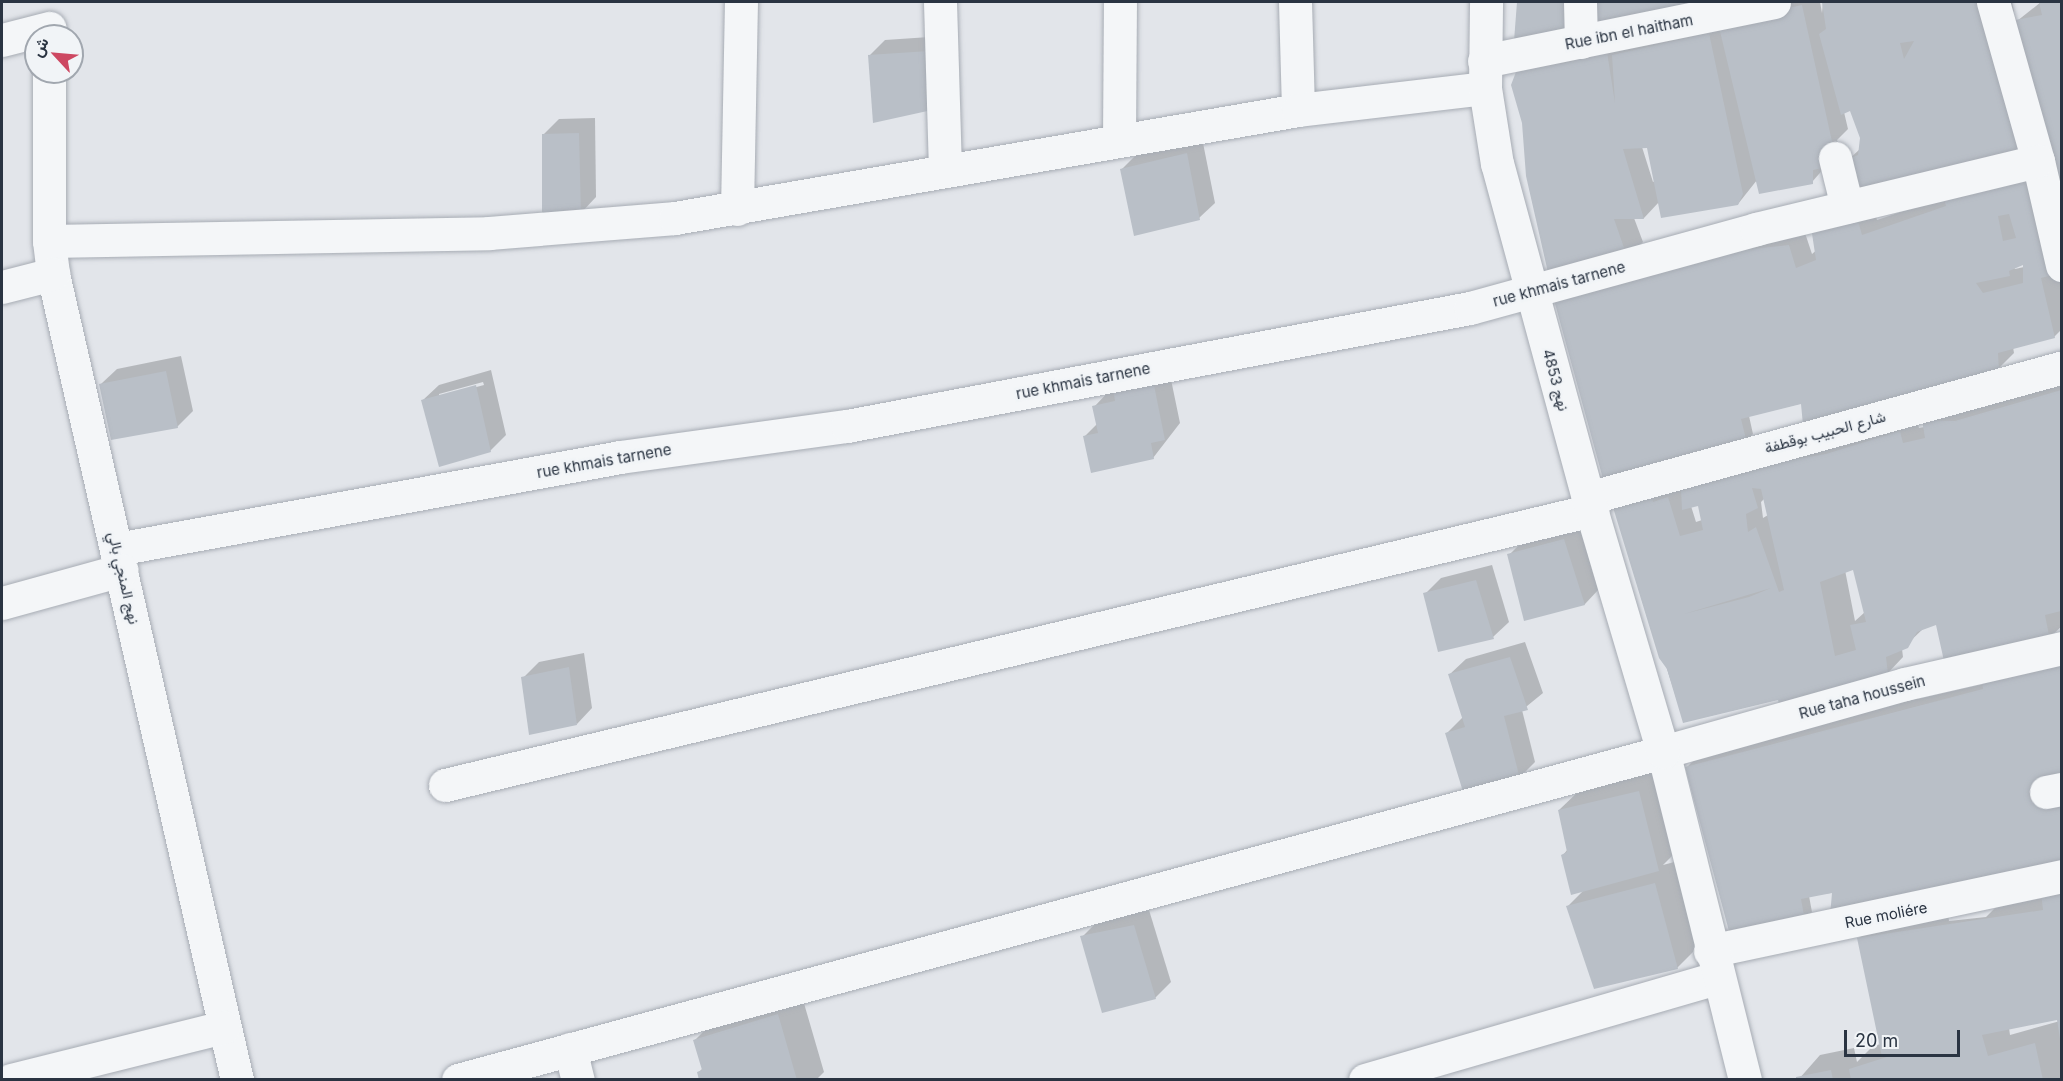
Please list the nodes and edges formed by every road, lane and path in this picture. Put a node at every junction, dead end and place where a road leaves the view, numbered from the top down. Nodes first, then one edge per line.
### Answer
1 (741, 2) edge
2 (940, 2) edge
3 (1119, 2) edge
4 (1295, 2) edge
5 (1486, 2) edge
6 (1580, 2) edge
7 (1774, 2) edge
8 (1993, 2) edge
9 (1733, 6) edge
10 (49, 22) edge
11 (2, 40) edge
12 (1581, 42) junction
13 (1485, 74) junction
14 (49, 84) edge
15 (1298, 110) junction
16 (1119, 140) junction
17 (1835, 158) dead end
18 (2038, 161) junction
19 (945, 170) junction
20 (1847, 207) junction
21 (737, 209) junction
22 (49, 241) junction
23 (2061, 265) edge
24 (53, 274) junction
25 (2, 287) edge
26 (1532, 291) junction
27 (2061, 367) edge
28 (1590, 504) junction
29 (119, 559) junction
30 (2, 603) edge
31 (2061, 648) edge
32 (1663, 752) junction
33 (445, 785) dead end
34 (2061, 876) edge
35 (1714, 964) junction
36 (224, 1027) junction
37 (574, 1065) edge
38 (11, 1080) edge
39 (237, 1080) edge
40 (458, 1080) edge
41 (1365, 1080) edge
42 (1745, 1080) edge

1 - 21 street
2 - 19 street
3 - 16 street
4 - 15 street
5 - 13 street, نهج 4853
6 - 12 street
7 - 9 street, Rue ibn el haitham
8 - 18 street
9 - 12 street, Rue ibn el haitham
10 - 11 street
12 - 13 street, Rue ibn el haitham
13 - 15 street, Rue ibn el haitham
13 - 26 street, نهج 4853
14 - 22 street, نهج المنجي بالي
15 - 16 street, Rue ibn el haitham
16 - 19 street, Rue ibn el haitham
17 - 20 street
18 - 20 street, rue khmais tarnene
18 - 23 street
19 - 21 street, Rue ibn el haitham
20 - 26 street, rue khmais tarnene
21 - 22 street, Rue ibn el haitham
22 - 24 street, نهج المنجي بالي
24 - 25 street
24 - 29 street, نهج المنجي بالي
26 - 28 street, نهج 4853
26 - 29 street, rue khmais tarnene
27 - 28 street, شارع الحبيب بوقطفة
28 - 32 street, نهج 4853
28 - 33 street, شارع الحبيب بوقطفة
29 - 30 street, rue khmais tarnene
29 - 36 street, نهج المنجي بالي
31 - 32 street, Rue taha houssein
32 - 35 street, نهج 4853
32 - 37 street, Rue taha houssein
34 - 35 street, Rue moliére
35 - 41 street, Rue moliére
35 - 42 street, نهج 4853
36 - 38 street
36 - 39 street, نهج المنجي بالي
37 - 40 street, Rue taha houssein

